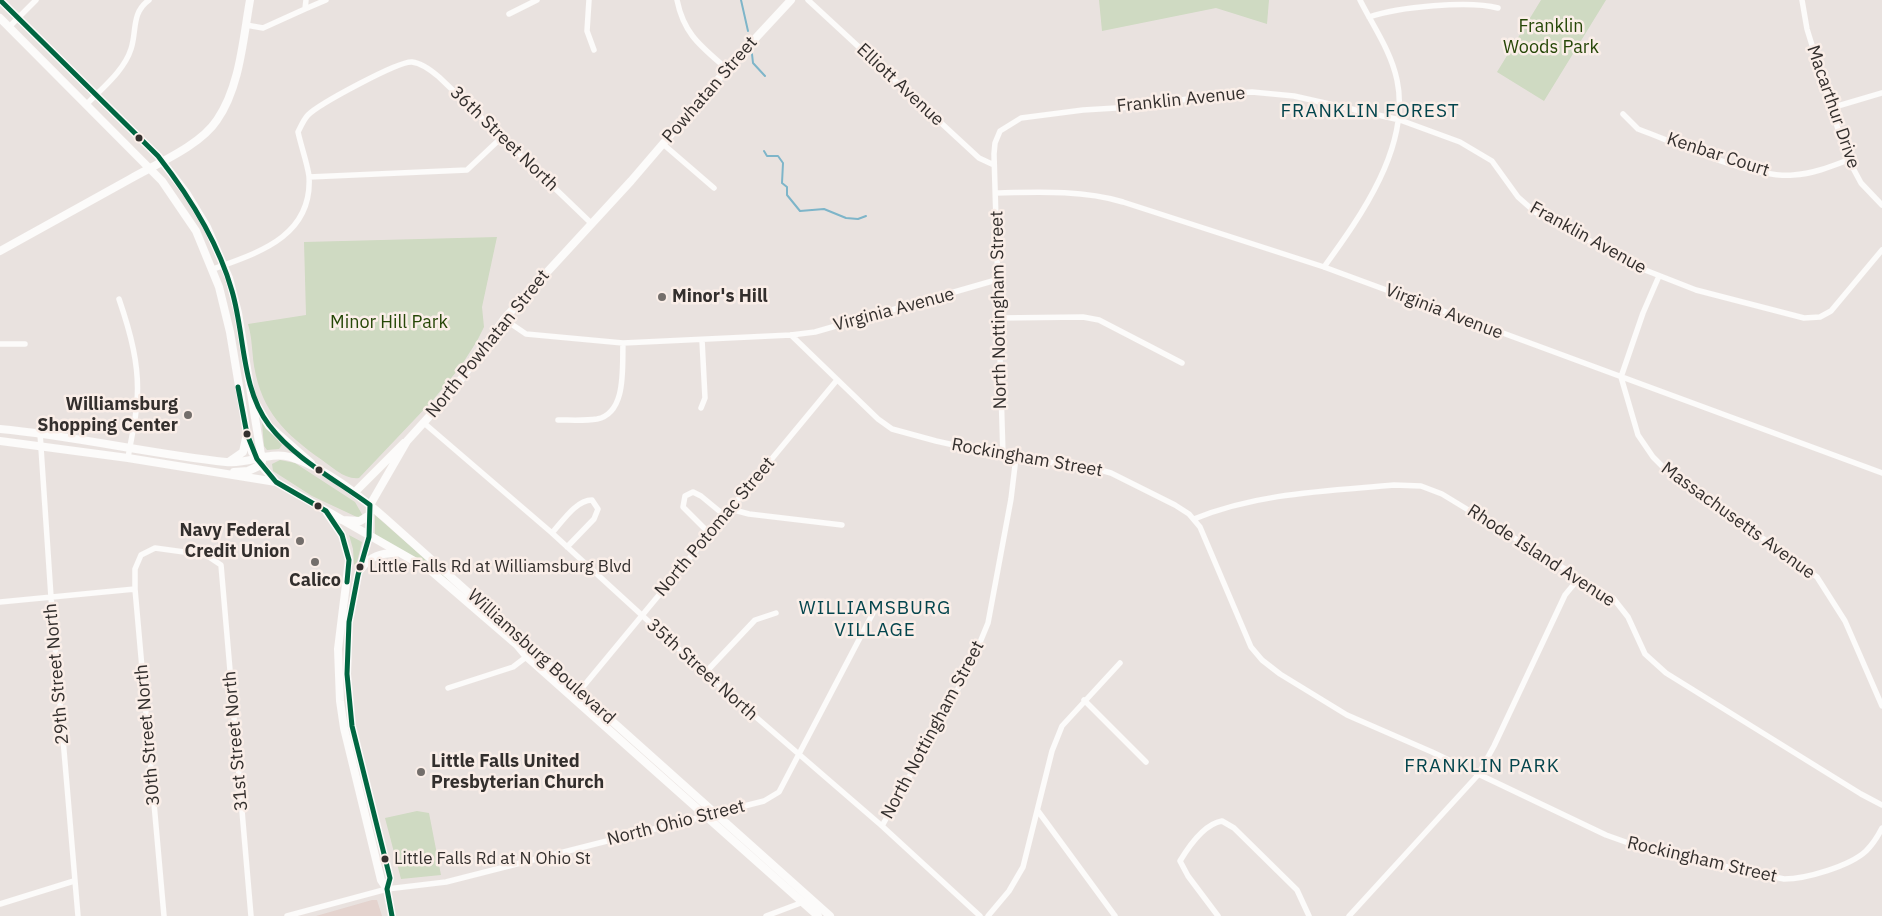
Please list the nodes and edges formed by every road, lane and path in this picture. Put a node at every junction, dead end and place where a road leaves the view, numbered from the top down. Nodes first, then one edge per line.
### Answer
1 (0, 0) edge
2 (36, 0) edge
3 (149, 0) edge
4 (250, 0) edge
5 (306, 0) edge
6 (326, 0) edge
7 (536, 0) edge
8 (589, 0) edge
9 (677, 0) edge
10 (791, 0) edge
11 (808, 0) edge
12 (1360, 0) edge
13 (1802, 0) edge
14 (1498, 8) dead end
15 (305, 9) junction
16 (509, 14) dead end
17 (1369, 17) junction
18 (0, 18) edge
19 (18, 18) junction
20 (246, 26) junction
21 (9, 27) junction
22 (594, 50) dead end
23 (727, 69) junction
24 (1882, 93) edge
25 (95, 95) junction
26 (87, 104) junction
27 (1831, 108) junction
28 (1623, 114) dead end
29 (1400, 120) junction
30 (501, 138) junction
31 (663, 144) junction
32 (1848, 160) junction
33 (162, 161) junction
34 (994, 165) junction
35 (150, 168) junction
36 (309, 177) junction
37 (631, 181) joint
38 (714, 188) dead end
39 (996, 193) junction
40 (1882, 205) edge
41 (591, 223) junction
42 (1882, 250) edge
43 (0, 251) edge
44 (224, 265) junction
45 (1324, 267) junction
46 (213, 270) junction
47 (1659, 276) junction
48 (996, 280) junction
49 (119, 299) dead end
50 (999, 318) junction
51 (504, 319) junction
52 (791, 335) junction
53 (702, 340) junction
54 (623, 343) junction
55 (0, 344) edge
56 (26, 344) dead end
57 (1182, 363) dead end
58 (1621, 377) junction
59 (837, 380) junction
60 (252, 397) junction
61 (701, 408) dead end
62 (558, 420) dead end
63 (424, 423) junction
64 (0, 429) edge
65 (40, 433) junction
66 (246, 434) junction
67 (0, 441) edge
68 (407, 442) junction
69 (39, 445) junction
70 (130, 448) junction
71 (1003, 456) junction
72 (1016, 457) junction
73 (128, 458) junction
74 (260, 461) junction
75 (226, 462) junction
76 (320, 470) junction
77 (217, 472) junction
78 (1882, 473) edge
79 (276, 482) junction
80 (354, 492) junction
81 (370, 505) junction
82 (730, 509) junction
83 (326, 511) junction
84 (724, 515) junction
85 (368, 516) junction
86 (1194, 519) junction
87 (340, 520) junction
88 (842, 526) dead end
89 (552, 533) junction
90 (709, 533) junction
91 (368, 537) junction
92 (567, 547) junction
93 (399, 553) junction
94 (221, 566) joint
95 (358, 575) junction
96 (1579, 578) junction
97 (135, 589) junction
98 (51, 596) junction
99 (0, 602) edge
100 (776, 613) dead end
101 (873, 614) dead end
102 (642, 616) junction
103 (534, 651) junction
104 (527, 657) junction
105 (1120, 663) dead end
106 (705, 673) junction
107 (448, 688) dead end
108 (577, 694) junction
109 (1084, 700) junction
110 (1882, 706) edge
111 (798, 754) junction
112 (1146, 762) dead end
113 (1478, 775) junction
114 (1882, 805) edge
115 (1038, 811) junction
116 (715, 812) junction
117 (703, 815) junction
118 (882, 826) junction
119 (1882, 828) edge
120 (74, 881) junction
121 (387, 889) junction
122 (806, 900) junction
123 (0, 904) edge
124 (78, 916) edge
125 (164, 916) edge
126 (251, 916) edge
127 (287, 916) edge
128 (392, 916) edge
129 (766, 916) edge
130 (818, 916) edge
131 (830, 916) edge
132 (980, 916) edge
133 (988, 916) edge
134 (1115, 916) edge
135 (1218, 916) edge
136 (1309, 916) edge
137 (1349, 916) edge

1 - 19 main road
2 - 19 street
3 - 25 street
4 - 20 main road
5 - 15 street
6 - 15 street
7 - 16 street
8 - 22 street
9 - 23 street
10 - 23 main road, Powhatan Street
11 - 34 street, Elliott Avenue
12 - 17 street
13 - 27 street, Macarthur Drive
14 - 17 street
15 - 20 street
17 - 29 street
18 - 21 main road, Williamsburg Boulevard
19 - 21 street
19 - 25 main road
20 - 33 main road
21 - 26 main road, Williamsburg Boulevard
23 - 31 main road, Powhatan Street
24 - 27 street
25 - 26 street
25 - 33 main road
26 - 35 main road, Williamsburg Boulevard
27 - 32 street, Macarthur Drive
28 - 32 street, Kenbar Court
29 - 34 street, Franklin Avenue
29 - 45 street
29 - 47 street, Franklin Avenue
30 - 36 street
30 - 36 street, 36th Street North
30 - 41 street, 36th Street North
31 - 37 main road, Powhatan Street
31 - 38 street
32 - 40 street, Macarthur Drive
33 - 35 main road
33 - 44 main road
34 - 39 street, North Nottingham Street
35 - 43 main road
35 - 46 main road, Williamsburg Boulevard
36 - 44 street
37 - 41 main road, North Powhatan Street
39 - 45 street, Virginia Avenue
39 - 48 street, North Nottingham Street
41 - 51 main road, North Powhatan Street
42 - 47 street, Franklin Avenue
44 - 46 street
44 - 60 main road
45 - 58 street, Virginia Avenue
46 - 66 main road, Williamsburg Boulevard
47 - 58 street
48 - 50 street, North Nottingham Street
48 - 52 street, Virginia Avenue
49 - 70 street
50 - 57 street
50 - 71 street, North Nottingham Street
51 - 54 street, Virginia Avenue
51 - 63 main road, North Powhatan Street
52 - 53 street, Virginia Avenue
52 - 59 street, Rockingham Street
53 - 54 street, Virginia Avenue
53 - 61 street
54 - 62 street
55 - 56 street
58 - 78 street, Virginia Avenue
58 - 110 street, Massachusetts Avenue
59 - 71 street, Rockingham Street
59 - 82 street, North Potomac Street
60 - 74 main road
60 - 76 main road
63 - 68 main road, North Powhatan Street
63 - 89 street, 35th Street North
64 - 65 main road
65 - 69 street, 29th Street North
65 - 70 main road
66 - 74 main road, Williamsburg Boulevard
66 - 75 main road
67 - 69 main road
68 - 80 main road, North Powhatan Street
68 - 81 main road, North Powhatan Street
69 - 73 main road
69 - 98 street, 29th Street North
70 - 73 street
70 - 75 main road
71 - 72 street, Rockingham Street
72 - 86 street, Rockingham Street
72 - 118 street, North Nottingham Street
73 - 77 main road
74 - 75 main road
74 - 76 main road, Williamsburg Boulevard
74 - 77 main road
74 - 79 main road, Williamsburg Boulevard
76 - 80 main road, Williamsburg Boulevard
77 - 79 main road
79 - 83 main road, Williamsburg Boulevard
80 - 81 main road, Williamsburg Boulevard
81 - 85 main road
81 - 103 main road, Williamsburg Boulevard
82 - 84 street, North Potomac Street
82 - 88 street
83 - 87 main road, Williamsburg Boulevard
83 - 121 main road
84 - 90 street, North Potomac Street
84 - 90 street
85 - 87 main road
85 - 91 main road
86 - 96 street, Rhode Island Avenue
86 - 113 street, Rockingham Street
87 - 91 main road, Williamsburg Boulevard
89 - 92 street, 35th Street North
89 - 92 street
90 - 102 street, North Potomac Street
91 - 93 main road, Williamsburg Boulevard
91 - 95 main road
92 - 102 street, 35th Street North
93 - 95 main road
93 - 104 main road, Williamsburg Boulevard
94 - 97 street, 30th Street North
94 - 126 street, 31st Street North
95 - 121 main road
96 - 113 street
96 - 114 street, Rhode Island Avenue
97 - 98 street
97 - 125 street, 30th Street North
98 - 99 street
98 - 120 street, 29th Street North
100 - 106 street
101 - 111 street, North Ohio Street
102 - 106 street, 35th Street North
102 - 108 street, North Potomac Street
103 - 104 street
103 - 108 main road, Williamsburg Boulevard
104 - 107 street
104 - 108 main road, Williamsburg Boulevard
105 - 109 street
106 - 111 street, 35th Street North
108 - 116 main road, Williamsburg Boulevard
108 - 117 main road, Williamsburg Boulevard
109 - 112 street
109 - 115 street
111 - 116 street, North Ohio Street
111 - 118 street, 35th Street North
113 - 119 street, Rockingham Street
113 - 137 street
115 - 133 street
115 - 134 street
116 - 117 street, North Ohio Street
116 - 122 main road, Williamsburg Boulevard
117 - 121 street, North Ohio Street
117 - 122 main road, Williamsburg Boulevard
118 - 132 street, 35th Street North
120 - 123 street
120 - 124 street, 29th Street North
121 - 127 street, North Ohio Street
121 - 128 main road
122 - 129 street
122 - 130 main road, Williamsburg Boulevard
122 - 131 main road, Williamsburg Boulevard
135 - 136 street

